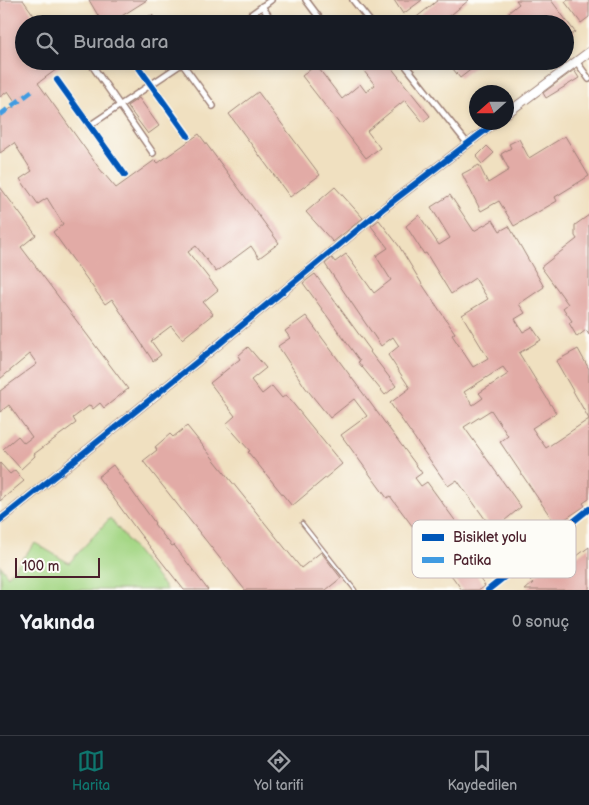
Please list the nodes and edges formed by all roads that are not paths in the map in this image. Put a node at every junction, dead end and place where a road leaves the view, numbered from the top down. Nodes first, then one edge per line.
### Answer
1 (271, 0) edge
2 (306, 0) edge
3 (352, 0) edge
4 (262, 6) junction
5 (250, 15) edge
6 (268, 15) edge
7 (317, 15) edge
8 (364, 15) edge
9 (589, 52) edge
10 (576, 61) joint
11 (95, 70) edge
12 (140, 70) edge
13 (172, 70) edge
14 (188, 70) edge
15 (409, 70) edge
16 (564, 70) edge
17 (589, 79) edge
18 (57, 80) dead end
19 (151, 86) junction
20 (120, 106) junction
21 (213, 106) dead end
22 (514, 108) edge
23 (89, 126) junction
24 (485, 130) edge
25 (188, 136) dead end
26 (467, 143) junction
27 (154, 153) dead end
28 (125, 175) dead end
29 (589, 509) edge
30 (0, 520) edge
31 (575, 520) edge
32 (302, 523) dead end
33 (503, 578) edge
34 (355, 590) edge
35 (488, 590) edge

1 - 4 street
2 - 7 street
3 - 8 street
4 - 5 street
4 - 6 street
9 - 10 street
10 - 17 street
11 - 20 street
12 - 19 street
13 - 19 street
14 - 21 street
15 - 26 street
16 - 22 street
18 - 23 street
19 - 20 street
19 - 25 street
20 - 23 street
20 - 27 street
23 - 28 street
24 - 26 street
26 - 30 street
29 - 31 street
32 - 34 lane
33 - 35 street

